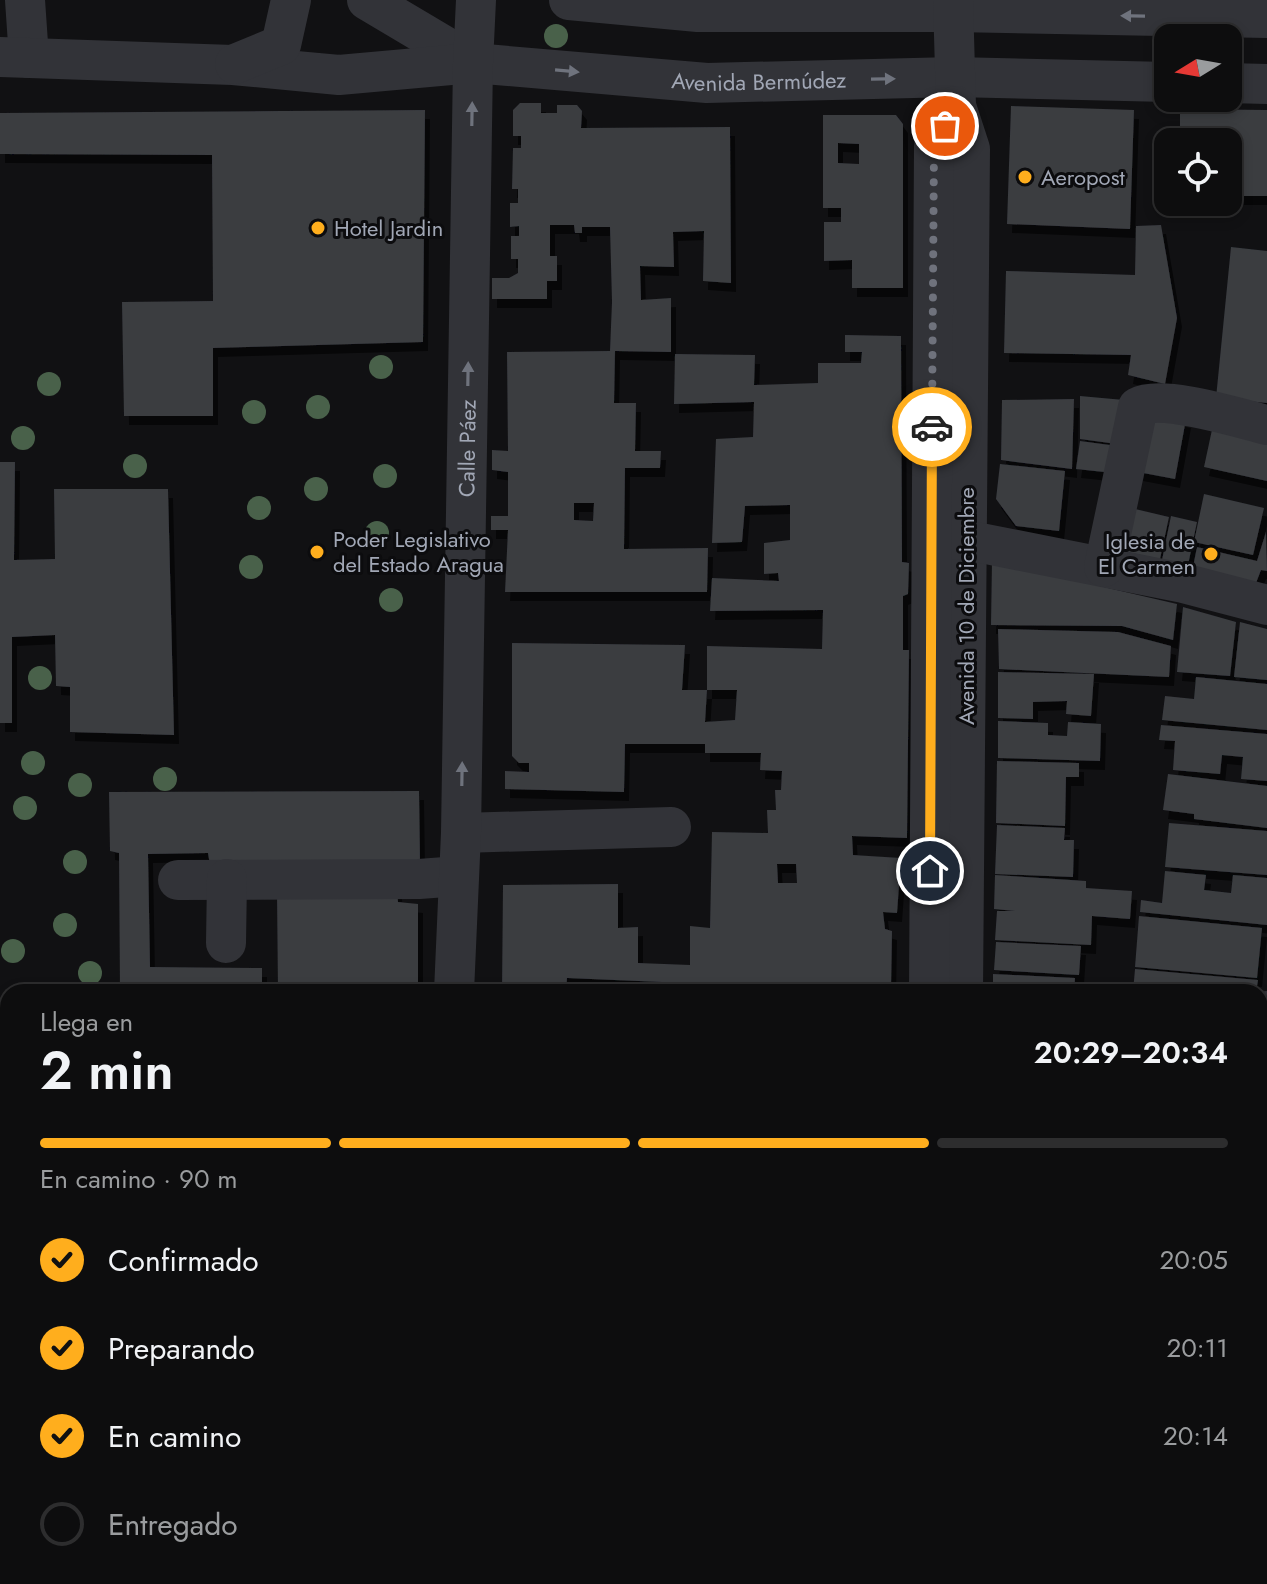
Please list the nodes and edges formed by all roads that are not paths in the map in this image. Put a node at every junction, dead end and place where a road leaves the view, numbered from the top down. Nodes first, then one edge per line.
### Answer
1 (25, 0) edge
2 (291, 0) edge
3 (367, 0) edge
4 (476, 0) edge
5 (569, 0) edge
6 (954, 6) edge
7 (1267, 18) edge
8 (14, 58) edge
9 (473, 63) junction
10 (233, 65) junction
11 (1154, 83) edge
12 (1242, 83) edge
13 (1267, 84) edge
14 (955, 92) junction
15 (1267, 425) edge
16 (949, 539) junction
17 (1104, 567) junction
18 (1267, 605) edge
19 (671, 827) dead end
20 (461, 833) junction
21 (459, 876) junction
22 (227, 879) junction
23 (178, 880) dead end
24 (226, 943) dead end
25 (454, 984) edge
26 (929, 984) edge
27 (963, 984) edge

1 - 8 street
2 - 10 street
3 - 9 street, Avenida Bermúdez
4 - 9 street, Calle Páez
5 - 6 street
7 -> 6 street
6 - 14 street
8 - 10 street
9 - 10 street
9 -> 14 street, Avenida Bermúdez
20 -> 9 street, Calle Páez
11 - 14 street, Avenida Bermúdez
12 - 13 street
14 - 16 street, Avenida 10 de Diciembre
15 - 17 street
16 - 17 street
16 - 26 street, Avenida 10 de Diciembre
16 - 27 street, Avenida 10 de Diciembre
17 - 18 street
19 - 20 street
20 - 21 street, Calle Páez
21 - 22 street
21 - 25 street, Calle Páez
22 - 23 street
22 - 24 street

